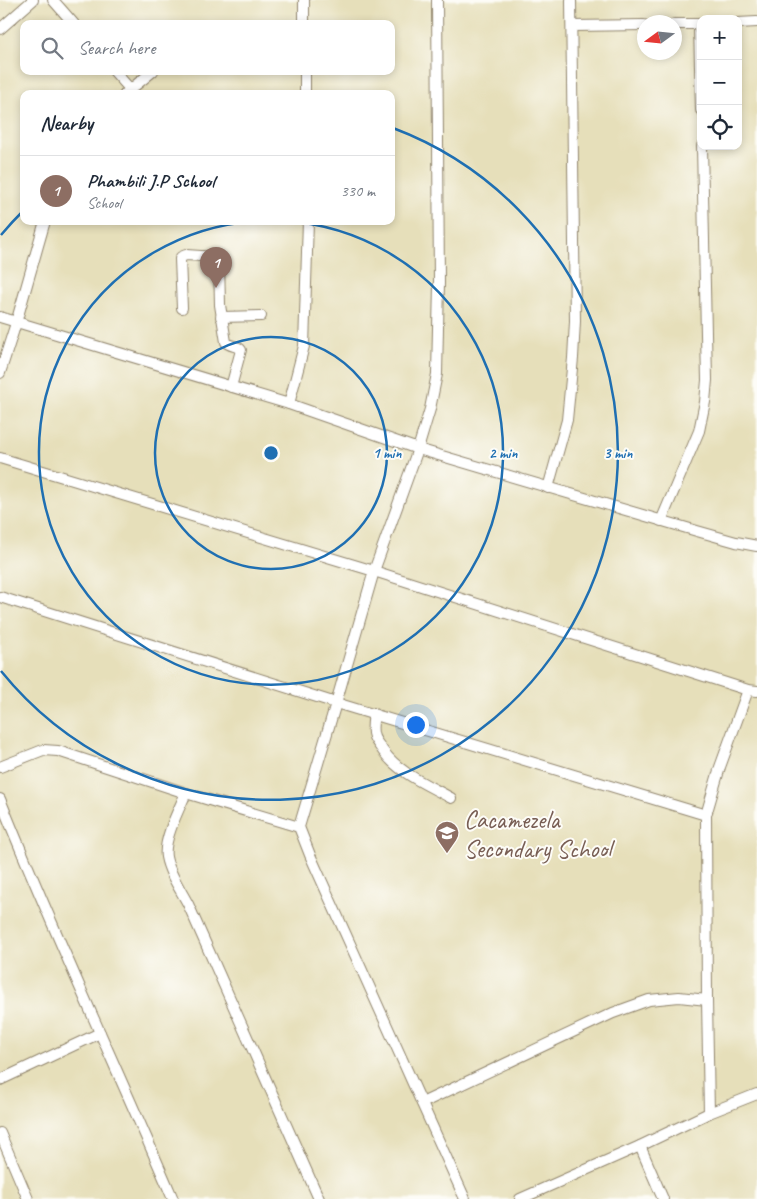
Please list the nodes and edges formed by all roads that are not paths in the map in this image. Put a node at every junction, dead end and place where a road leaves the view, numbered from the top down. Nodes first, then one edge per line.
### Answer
1 (33, 0) edge
2 (53, 0) edge
3 (304, 0) edge
4 (437, 0) edge
5 (571, 0) edge
6 (70, 20) edge
7 (304, 20) edge
8 (757, 22) edge
9 (742, 23) edge
10 (682, 24) edge
11 (697, 24) edge
12 (637, 25) edge
13 (572, 26) junction
14 (0, 29) edge
15 (700, 60) edge
16 (117, 75) edge
17 (148, 75) edge
18 (305, 75) edge
19 (127, 90) edge
20 (130, 90) edge
21 (305, 90) edge
22 (701, 105) edge
23 (702, 150) edge
24 (44, 225) edge
25 (308, 225) edge
26 (182, 308) dead end
27 (261, 316) dead end
28 (0, 317) edge
29 (221, 317) junction
30 (16, 323) junction
31 (0, 373) edge
32 (231, 387) junction
33 (289, 404) junction
34 (418, 449) junction
35 (0, 458) edge
36 (548, 488) junction
37 (661, 521) junction
38 (757, 546) edge
39 (374, 572) junction
40 (0, 597) edge
41 (752, 691) edge
42 (336, 703) junction
43 (374, 714) junction
44 (0, 767) edge
45 (186, 793) junction
46 (451, 798) dead end
47 (0, 799) edge
48 (706, 815) junction
49 (299, 827) junction
50 (706, 1000) junction
51 (100, 1033) junction
52 (0, 1080) edge
53 (757, 1094) edge
54 (422, 1102) junction
55 (709, 1113) junction
56 (0, 1133) edge
57 (640, 1146) junction
58 (28, 1199) edge
59 (173, 1199) edge
60 (319, 1199) edge
61 (465, 1199) edge
62 (520, 1199) edge
63 (663, 1199) edge

1 - 14 street
2 - 6 street
3 - 7 street
4 - 34 street
5 - 13 street
8 - 9 street
10 - 11 street
12 - 13 street
13 - 36 street
15 - 22 street
16 - 19 street
17 - 20 street
18 - 21 street
23 - 37 street
24 - 30 street
25 - 33 street
26 - 29 street
27 - 29 street
28 - 30 street
29 - 32 street
30 - 31 street
30 - 32 street
32 - 33 street
33 - 34 street
34 - 36 street
34 - 39 street
35 - 39 street
36 - 37 street
37 - 38 street
39 - 41 street
39 - 42 street
40 - 42 street
41 - 48 street
42 - 43 street
42 - 49 street
43 - 46 street
43 - 48 street
44 - 45 street
45 - 49 street
45 - 60 street
47 - 51 street
48 - 50 street
49 - 54 street
50 - 54 street
50 - 55 street
51 - 52 street
51 - 59 street
53 - 55 street
54 - 61 street
55 - 57 street
56 - 58 street
57 - 62 street
57 - 63 street

